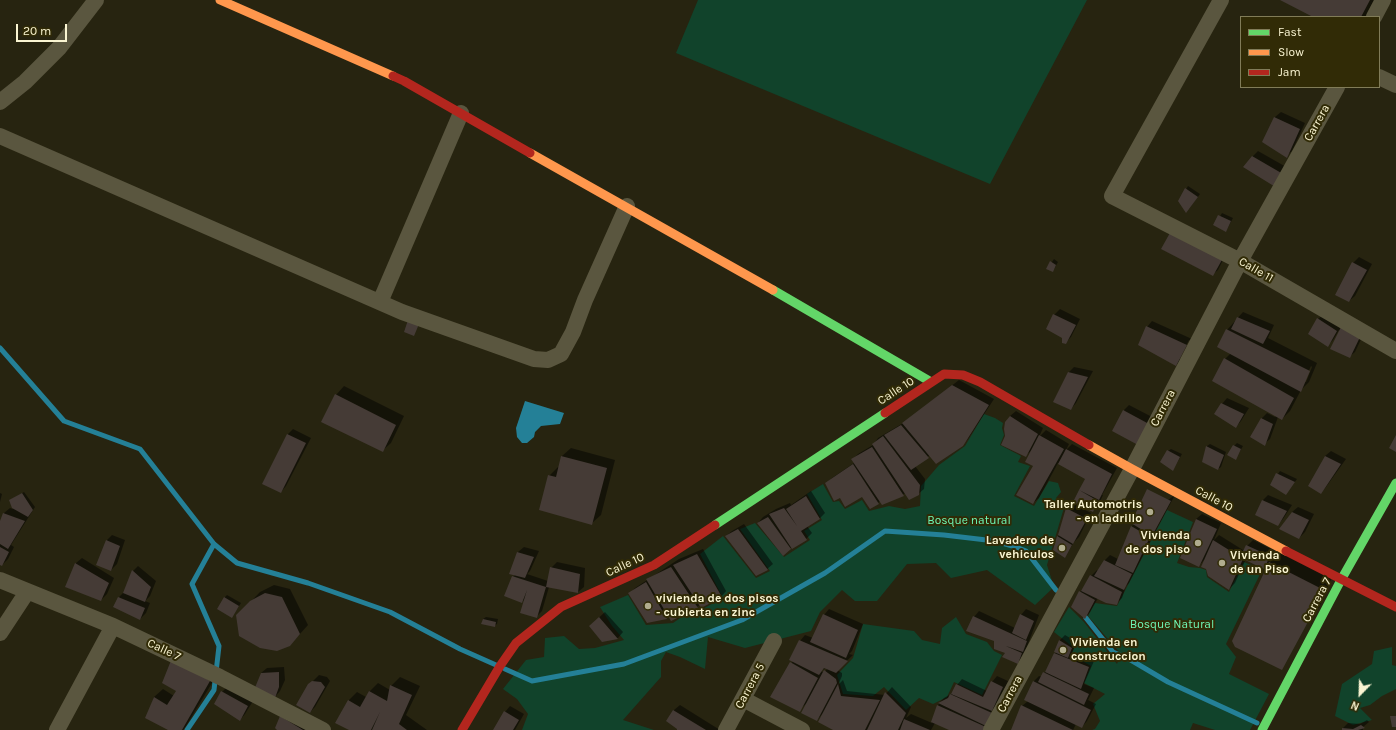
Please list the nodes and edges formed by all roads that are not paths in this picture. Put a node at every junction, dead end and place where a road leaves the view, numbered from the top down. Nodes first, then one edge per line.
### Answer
1 (96, 0) edge
2 (220, 0) edge
3 (1221, 0) edge
4 (1383, 0) edge
5 (1375, 16) edge
6 (1380, 77) edge
7 (1396, 85) edge
8 (1336, 88) edge
9 (0, 102) edge
10 (461, 113) junction
11 (0, 136) edge
12 (627, 206) junction
13 (1240, 261) junction
14 (380, 302) junction
15 (1396, 351) edge
16 (931, 382) junction
17 (1132, 469) junction
18 (1396, 483) edge
19 (0, 580) edge
20 (1341, 580) junction
21 (27, 592) junction
22 (1396, 607) edge
23 (113, 626) junction
24 (0, 633) edge
25 (774, 641) dead end
26 (743, 699) junction
27 (57, 730) edge
28 (323, 730) edge
29 (462, 730) edge
30 (726, 730) edge
31 (802, 730) edge
32 (991, 730) edge
33 (1262, 730) edge

1 - 9 street
2 - 10 street
3 - 13 street, Calle 11
4 - 5 street
6 - 7 street
8 - 13 street, Carrera
10 - 12 street
10 - 14 street
11 - 14 street
12 - 14 street
12 - 16 street
13 - 15 street, Calle 11
13 - 17 street, Carrera
16 - 17 street, Calle 10
16 - 29 street, Calle 10
17 - 20 street, Calle 10
17 - 32 street, Carrera
18 - 20 street, Carrera 7
19 - 21 street, Calle 7
20 - 22 street, Calle 10
20 - 33 street, Carrera 7
21 - 23 street, Calle 7
21 - 24 street
23 - 27 street
23 - 28 street, Calle 7
25 - 26 street, Carrera 5
26 - 30 street, Carrera 5
26 - 31 street

